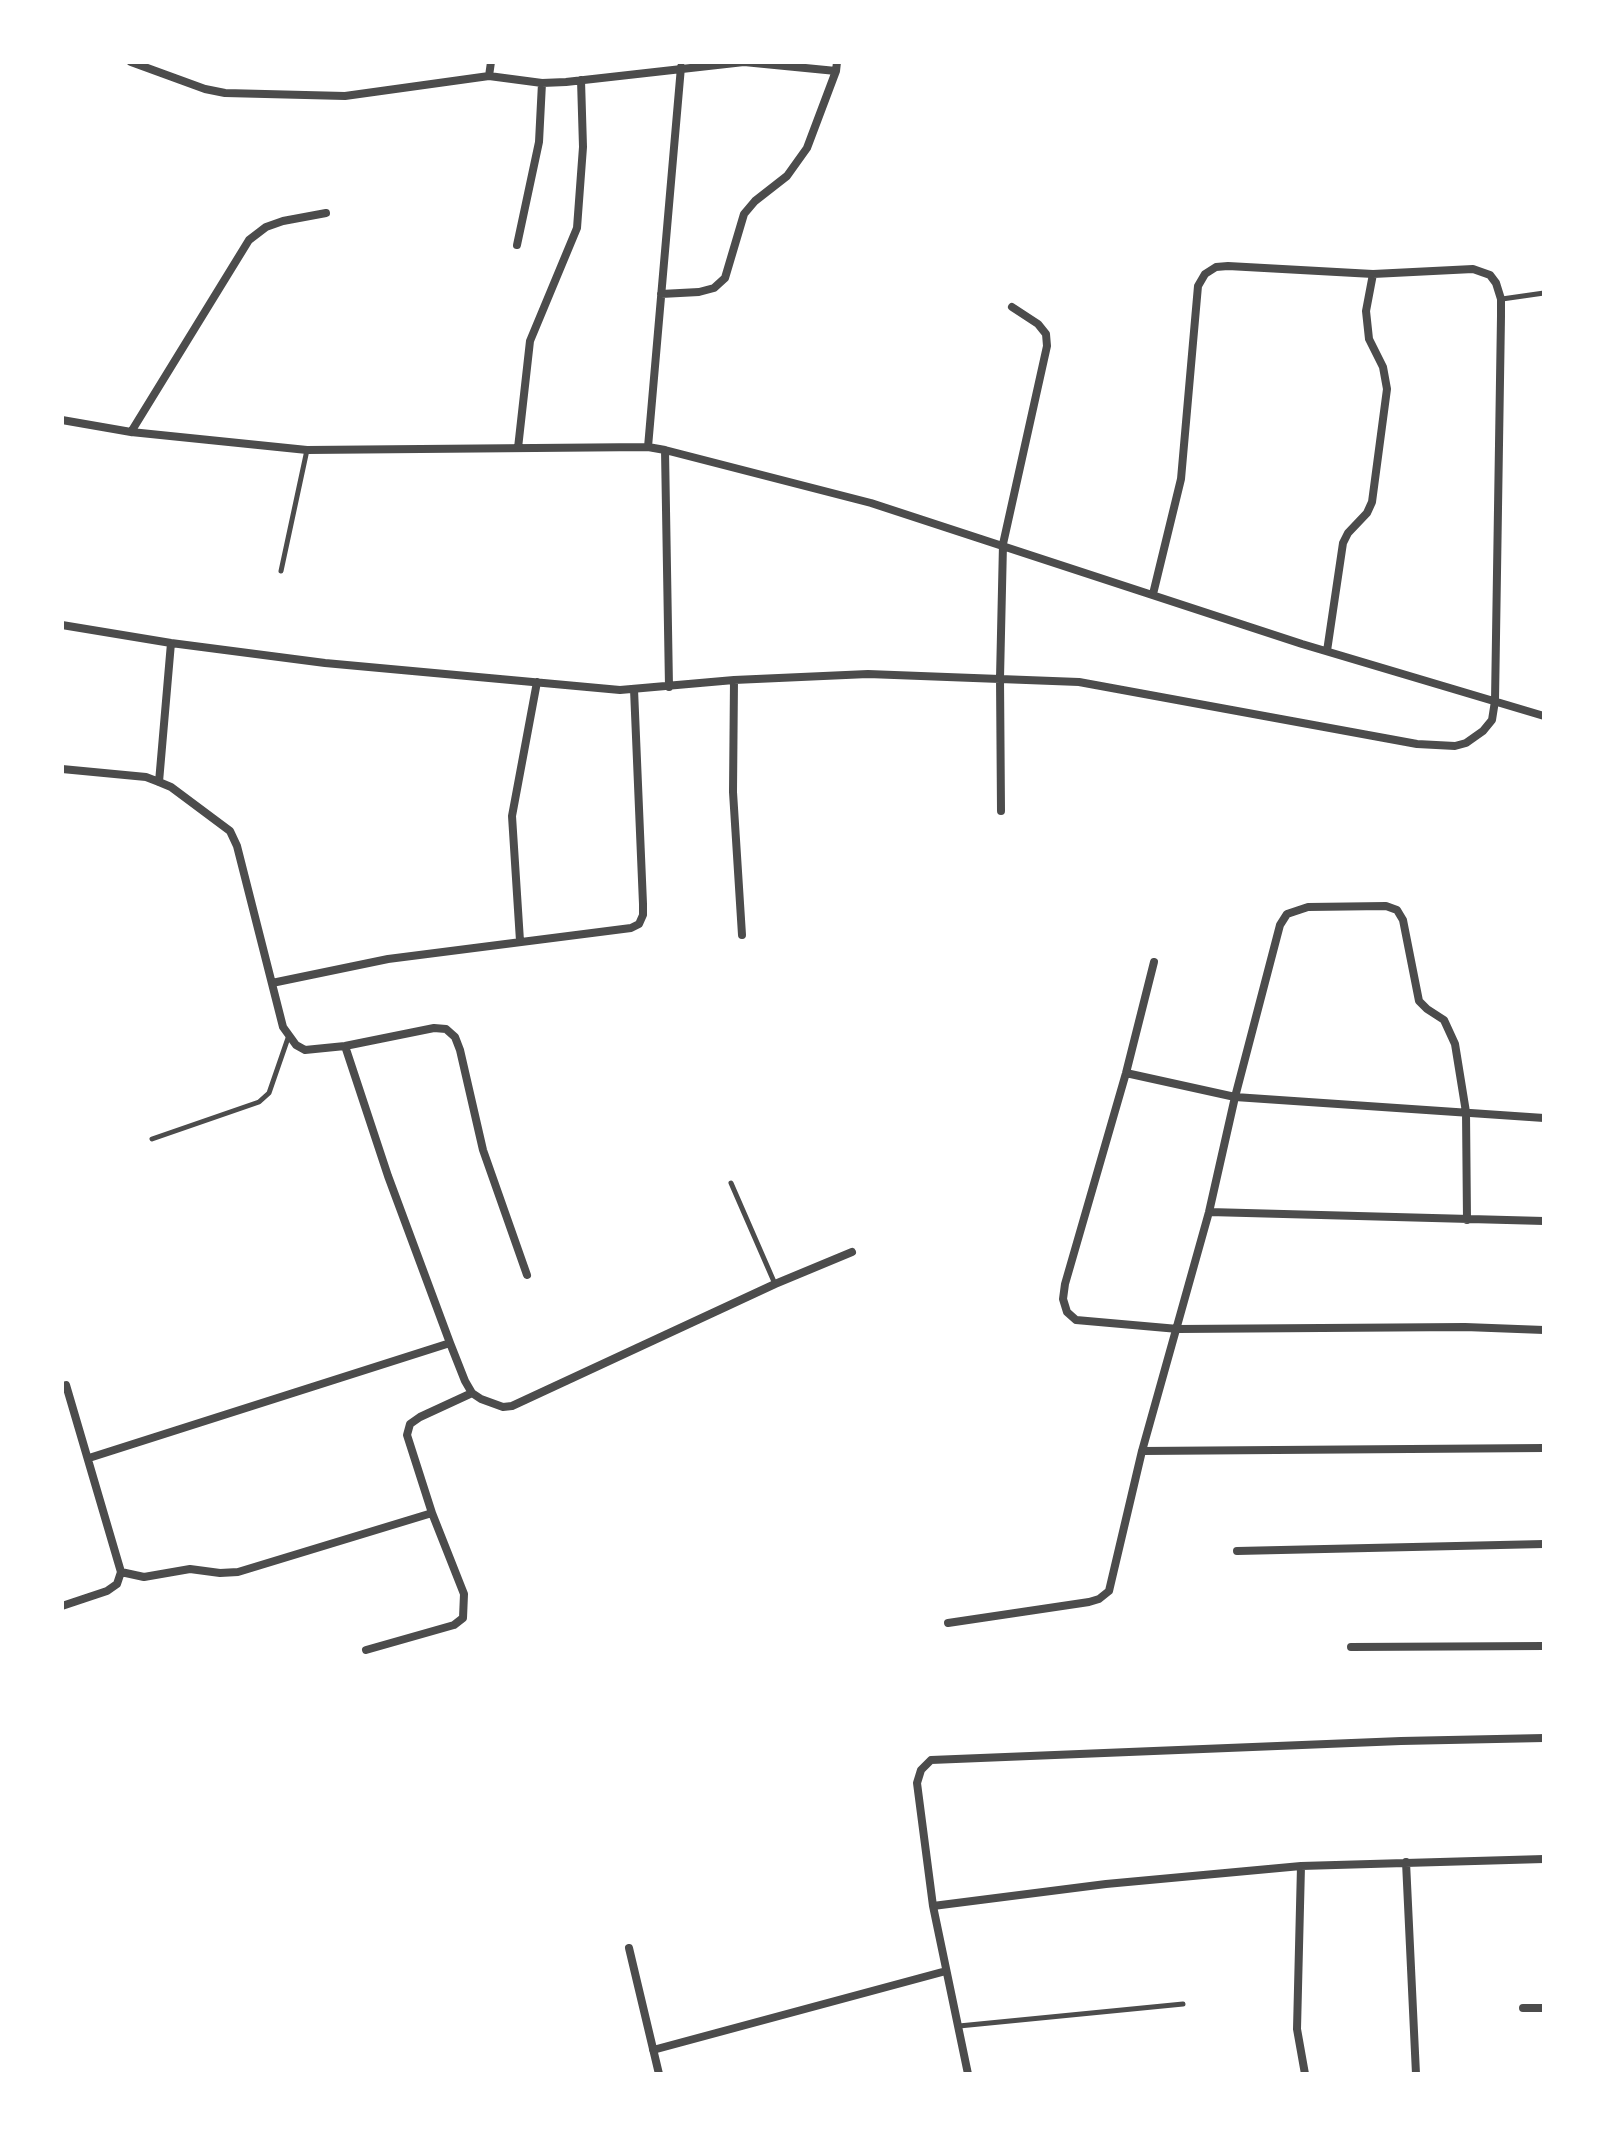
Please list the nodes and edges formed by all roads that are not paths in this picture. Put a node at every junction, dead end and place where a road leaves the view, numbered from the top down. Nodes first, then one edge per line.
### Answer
1 (131, 62) edge
2 (491, 62) edge
3 (744, 62) edge
4 (837, 66) edge
5 (681, 67) junction
6 (489, 76) junction
7 (581, 80) junction
8 (542, 83) junction
9 (326, 213) dead end
10 (517, 245) dead end
11 (1373, 274) junction
12 (1544, 293) edge
13 (661, 294) junction
14 (1501, 299) junction
15 (1012, 307) dead end
16 (62, 420) edge
17 (131, 432) junction
18 (648, 447) junction
19 (518, 448) junction
20 (307, 450) junction
21 (665, 450) junction
22 (1003, 544) junction
23 (281, 571) dead end
24 (1153, 594) junction
25 (62, 625) edge
26 (171, 643) junction
27 (1327, 651) junction
28 (1000, 678) junction
29 (734, 680) junction
30 (537, 682) junction
31 (669, 687) junction
32 (634, 689) junction
33 (1495, 701) junction
34 (1544, 705) edge
35 (1542, 715) edge
36 (62, 769) edge
37 (159, 782) junction
38 (1001, 811) dead end
39 (742, 935) dead end
40 (520, 941) junction
41 (1154, 962) dead end
42 (272, 983) junction
43 (288, 1038) junction
44 (345, 1046) junction
45 (1126, 1073) junction
46 (1235, 1097) junction
47 (1466, 1112) junction
48 (1544, 1118) edge
49 (152, 1139) dead end
50 (731, 1183) dead end
51 (1209, 1212) junction
52 (1467, 1220) junction
53 (1544, 1221) edge
54 (852, 1252) dead end
55 (527, 1275) dead end
56 (775, 1284) junction
57 (1178, 1329) junction
58 (1544, 1330) edge
59 (450, 1343) junction
60 (66, 1385) dead end
61 (472, 1393) junction
62 (1544, 1448) edge
63 (1142, 1451) junction
64 (89, 1458) junction
65 (432, 1513) junction
66 (1544, 1544) edge
67 (1237, 1551) dead end
68 (121, 1572) junction
69 (62, 1606) edge
70 (948, 1623) dead end
71 (1544, 1646) edge
72 (1351, 1647) dead end
73 (366, 1650) dead end
74 (1544, 1738) edge
75 (1544, 1859) edge
76 (1406, 1862) junction
77 (1301, 1866) junction
78 (933, 1906) junction
79 (629, 1948) dead end
80 (946, 1971) junction
81 (1183, 2004) dead end
82 (1523, 2008) dead end
83 (1544, 2008) edge
84 (959, 2026) junction
85 (653, 2050) junction
86 (659, 2074) edge
87 (968, 2074) edge
88 (1305, 2074) edge
89 (1416, 2074) edge

1 - 6 street
2 - 6 street
3 - 4 street
3 - 5 street
4 - 13 street
5 - 7 street
5 - 13 street
6 - 8 street
7 - 8 street
7 - 19 street
8 - 10 street
9 - 17 street
11 - 14 street
11 - 24 street
11 - 27 street
12 - 14 lane
13 - 18 street
14 - 33 street
15 - 22 street
16 - 17 street
17 - 20 street
18 - 19 street
18 - 21 street
19 - 20 street
20 - 23 lane
21 - 22 street
21 - 31 street
22 - 24 street
22 - 28 street
24 - 27 street
25 - 26 street
26 - 30 street
26 - 37 street
27 - 33 street
28 - 29 street
28 - 33 street
28 - 38 street
29 - 31 street
29 - 39 street
30 - 32 street
30 - 40 street
31 - 32 street
32 - 40 street
33 - 35 street
34 - 35 street
36 - 37 street
37 - 42 street
40 - 42 street
41 - 45 street
42 - 43 street
43 - 44 street
43 - 49 lane
44 - 55 street
44 - 59 street
45 - 46 street
45 - 57 street
46 - 47 street
46 - 47 street
46 - 51 street
47 - 48 street
47 - 52 street
50 - 56 lane
51 - 52 street
51 - 57 street
52 - 53 street
54 - 56 street
56 - 61 street
57 - 58 street
57 - 63 street
59 - 61 street
59 - 64 street
60 - 64 street
61 - 65 street
62 - 63 street
63 - 70 street
64 - 68 street
65 - 68 street
65 - 73 street
66 - 67 street
68 - 69 street
71 - 72 street
74 - 78 street
75 - 76 street
76 - 77 street
76 - 89 street
77 - 78 street
77 - 88 street
78 - 80 street
79 - 85 street
80 - 84 street
80 - 85 street
81 - 84 lane
82 - 83 street
84 - 87 street
85 - 86 street

